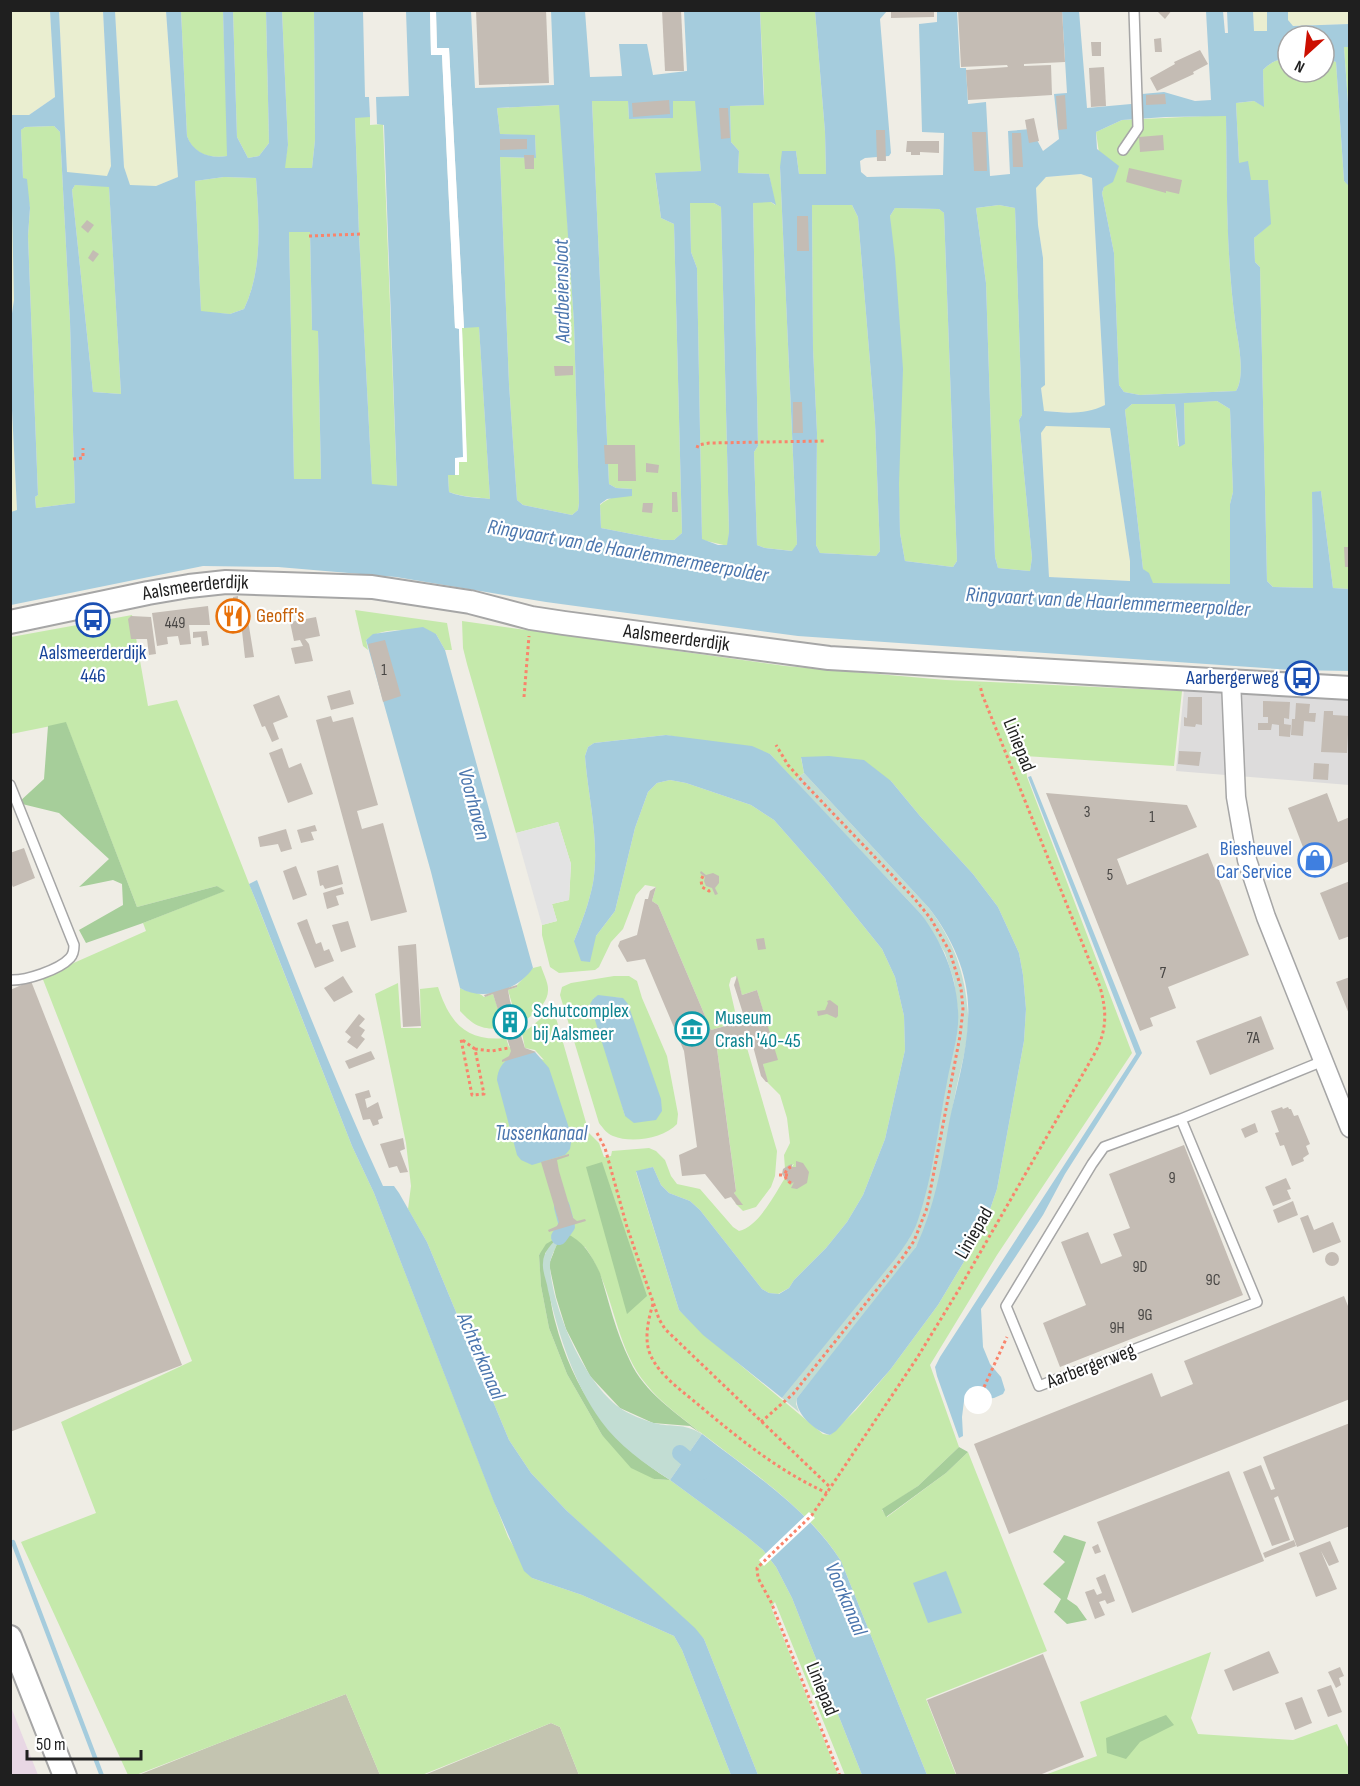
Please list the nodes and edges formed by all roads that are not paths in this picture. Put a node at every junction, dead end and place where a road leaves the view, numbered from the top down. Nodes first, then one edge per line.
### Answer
1 (1134, 10) edge
2 (1123, 150) dead end
3 (10, 622) edge
4 (1231, 680) junction
5 (1350, 688) edge
6 (10, 785) edge
7 (10, 980) edge
8 (1323, 1061) junction
9 (1181, 1119) junction
10 (1350, 1128) edge
11 (10, 1637) edge
12 (65, 1776) edge

1 - 2 lane
3 - 4 street, Aalsmeerderdijk
4 - 5 street, Aalsmeerderdijk
4 - 8 street
6 - 7 lane
8 - 9 lane, Aarbergerweg
8 - 10 street
9 - 9 lane, Aarbergerweg
11 - 12 street

